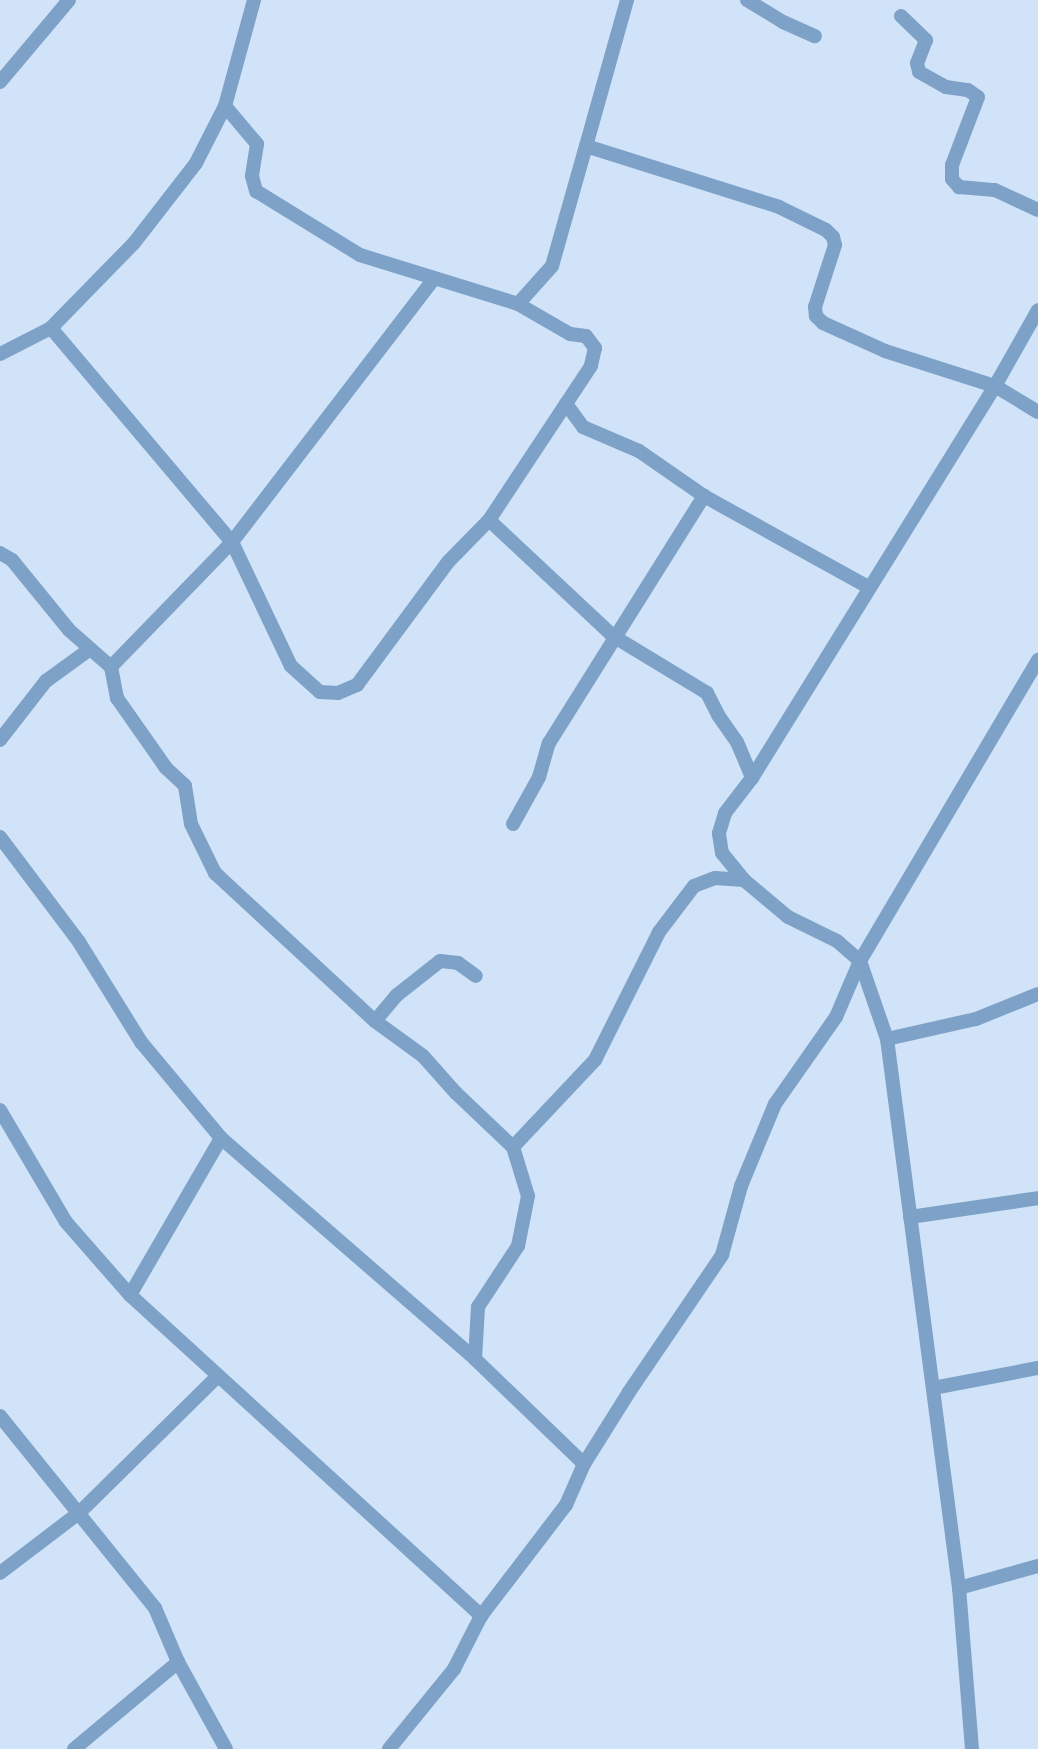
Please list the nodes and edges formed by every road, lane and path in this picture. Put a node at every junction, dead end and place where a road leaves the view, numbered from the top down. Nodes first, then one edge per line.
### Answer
1 (69, 0) edge
2 (254, 0) edge
3 (627, 0) edge
4 (747, 0) edge
5 (901, 16) dead end
6 (815, 36) dead end
7 (0, 82) edge
8 (225, 106) junction
9 (586, 146) junction
10 (1038, 210) edge
11 (433, 280) junction
12 (518, 304) junction
13 (1038, 310) edge
14 (51, 328) junction
15 (0, 354) edge
16 (995, 386) junction
17 (566, 404) junction
18 (1038, 412) edge
19 (704, 496) junction
20 (489, 520) junction
21 (232, 542) junction
22 (0, 553) edge
23 (868, 587) junction
24 (613, 636) junction
25 (90, 649) junction
26 (1038, 660) edge
27 (111, 667) junction
28 (0, 740) edge
29 (752, 778) junction
30 (513, 824) dead end
31 (0, 837) edge
32 (744, 880) junction
33 (860, 961) junction
34 (476, 976) dead end
35 (1038, 994) edge
36 (375, 1021) junction
37 (887, 1039) junction
38 (0, 1110) edge
39 (221, 1138) junction
40 (513, 1147) junction
41 (1038, 1198) edge
42 (910, 1217) junction
43 (130, 1295) junction
44 (475, 1359) junction
45 (1038, 1368) edge
46 (218, 1376) junction
47 (933, 1388) junction
48 (0, 1416) edge
49 (584, 1464) junction
50 (80, 1512) junction
51 (1038, 1566) edge
52 (0, 1573) edge
53 (959, 1588) junction
54 (481, 1616) junction
55 (178, 1662) junction
56 (74, 1749) edge
57 (226, 1749) edge
58 (389, 1749) edge
59 (972, 1749) edge

1 - 7 street
2 - 8 street
3 - 9 street
4 - 6 street
5 - 10 street
8 - 11 street
8 - 14 street
9 - 12 street
9 - 16 street
11 - 12 street
11 - 21 street
12 - 17 street
13 - 16 street
14 - 15 street
14 - 21 street
16 - 18 street
16 - 23 street
17 - 19 street
17 - 20 street
19 - 23 street
19 - 24 street
20 - 21 street
20 - 24 street
21 - 27 street
22 - 25 street
23 - 29 street
24 - 29 street
24 - 30 street
25 - 27 street
25 - 28 street
26 - 33 street
27 - 36 street
29 - 32 street
31 - 39 street
32 - 33 street
32 - 40 street
33 - 37 street
33 - 49 street
34 - 36 street
35 - 37 street
36 - 40 street
37 - 42 street
38 - 43 street
39 - 43 street
39 - 44 street
40 - 44 street
41 - 42 street
42 - 47 street
43 - 46 street
44 - 49 street
45 - 47 street
46 - 50 street
46 - 54 street
47 - 53 street
48 - 50 street
49 - 54 street
50 - 52 street
50 - 55 street
51 - 53 street
53 - 59 street
54 - 58 street
55 - 56 street
55 - 57 street

